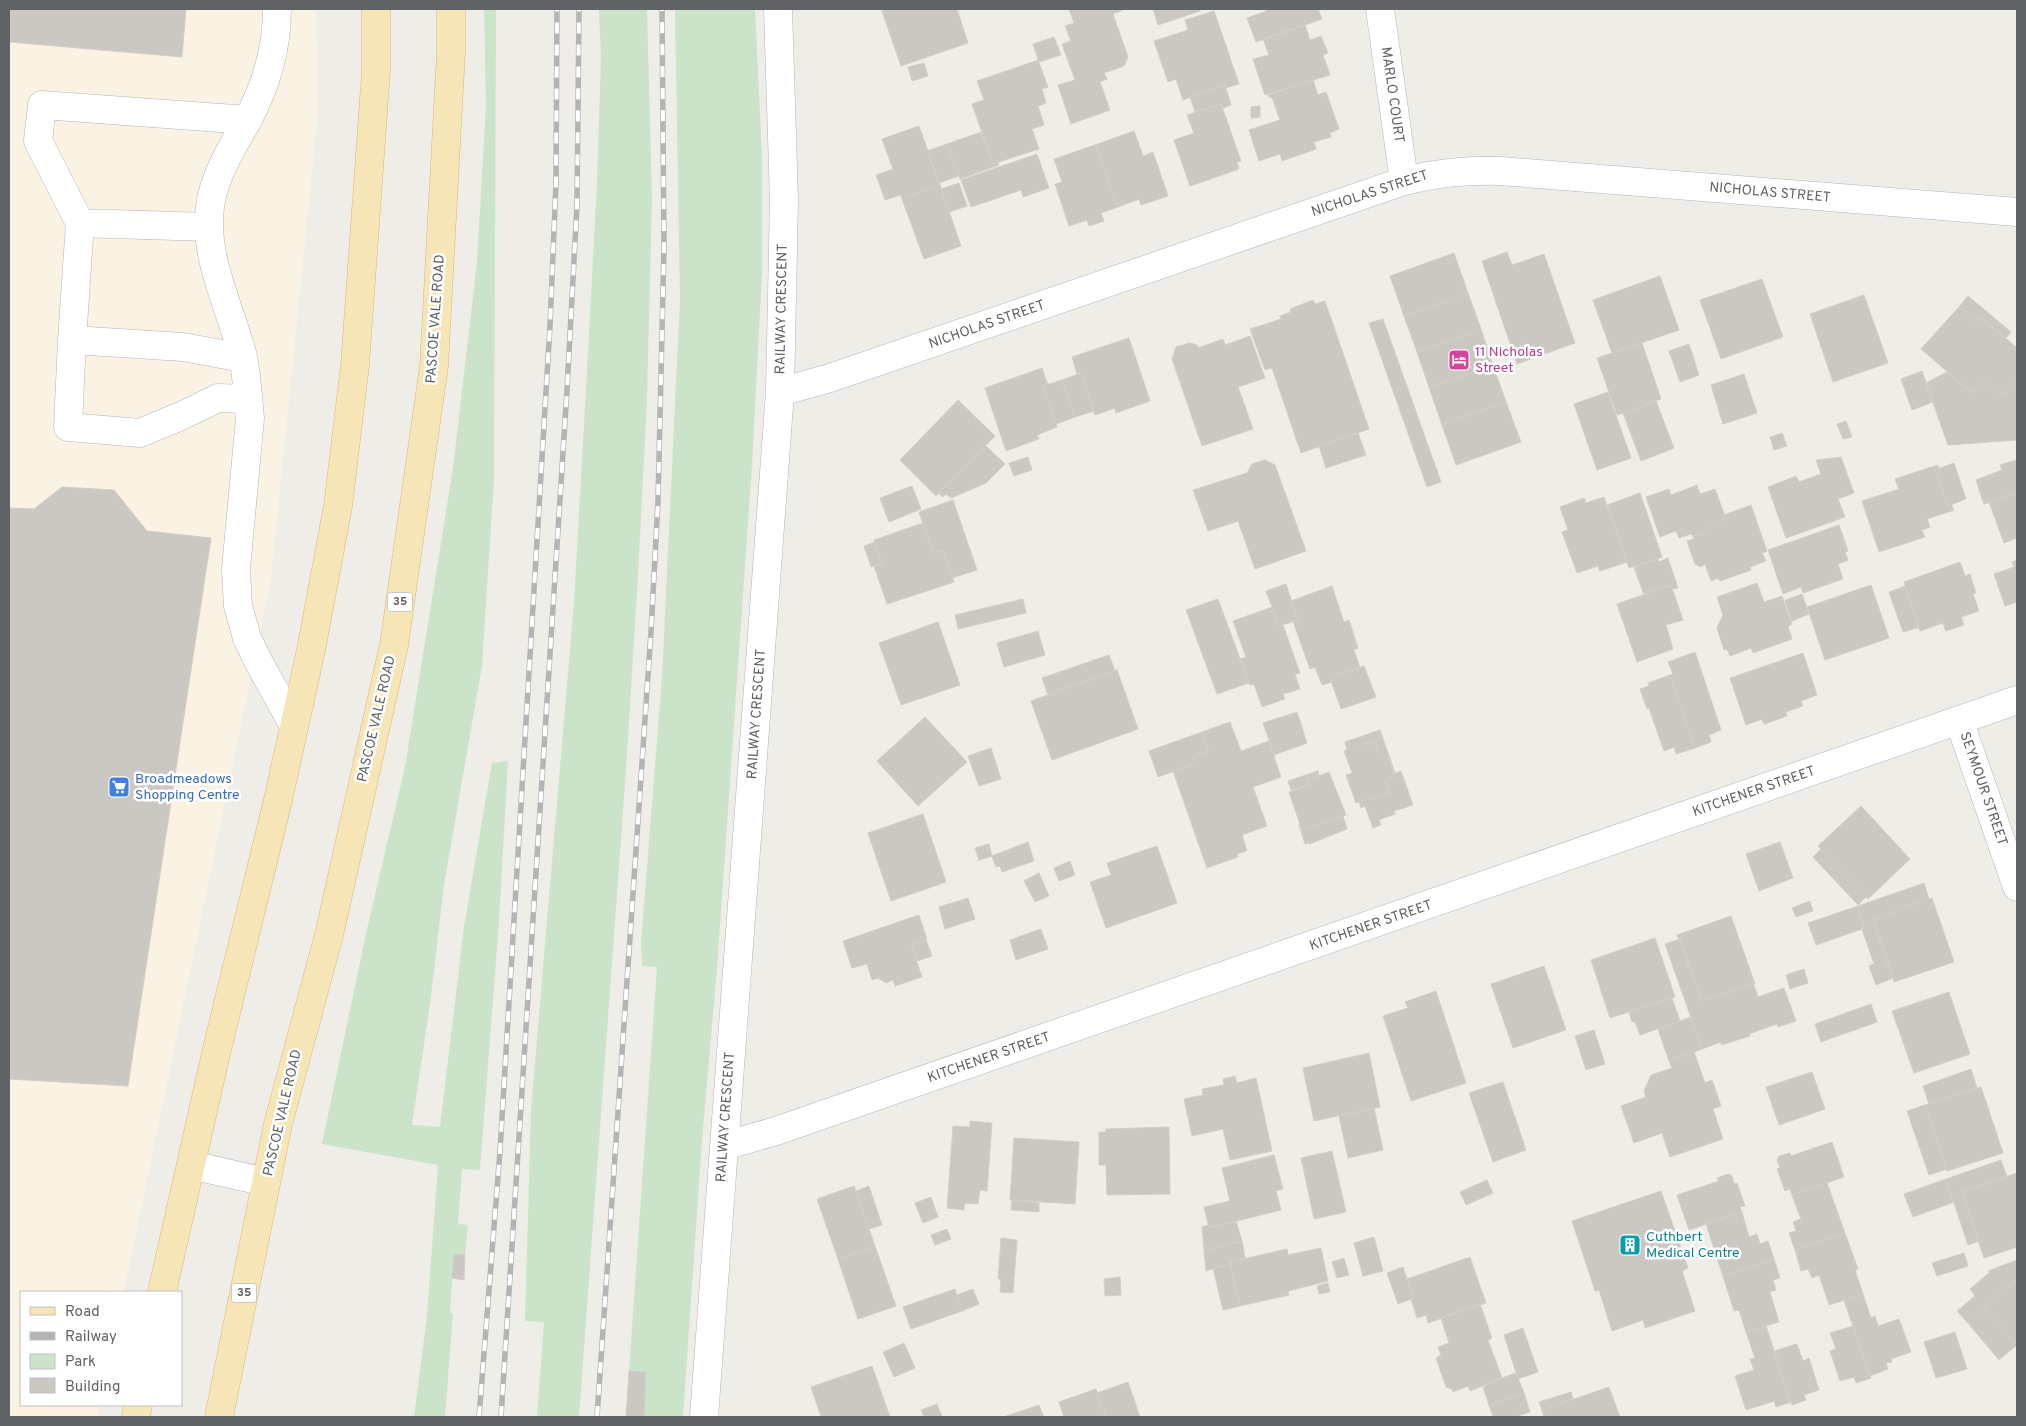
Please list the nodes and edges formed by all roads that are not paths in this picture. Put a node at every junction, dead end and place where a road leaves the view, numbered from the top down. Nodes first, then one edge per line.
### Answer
1 (277, 9) edge
2 (376, 9) edge
3 (451, 9) edge
4 (778, 9) edge
5 (1380, 9) edge
6 (248, 120) junction
7 (1404, 181) junction
8 (2017, 212) edge
9 (80, 223) junction
10 (208, 227) junction
11 (72, 340) junction
12 (243, 358) junction
13 (780, 392) junction
14 (248, 400) junction
15 (2017, 700) edge
16 (1959, 720) junction
17 (294, 726) junction
18 (2017, 887) edge
19 (724, 1146) junction
20 (191, 1165) junction
21 (266, 1182) junction
22 (162, 1291) edge
23 (219, 1417) edge
24 (704, 1417) edge

1 - 6 street
2 - 17 main road
3 - 21 main road, PASCOE VALE ROAD / 35
4 - 13 street, RAILWAY CRESCENT
5 - 7 street, MARLO COURT
6 - 9 street
6 - 10 street
7 - 8 street, NICHOLAS STREET
7 - 13 street, NICHOLAS STREET
9 - 10 street
9 - 11 street
10 - 12 street
11 - 12 street
11 - 14 street
12 - 14 street
13 - 19 street, RAILWAY CRESCENT
14 - 17 street
15 - 16 street, KITCHENER STREET
16 - 18 street, SEYMOUR STREET
16 - 19 street, KITCHENER STREET
17 - 20 main road
19 - 24 street, RAILWAY CRESCENT
20 - 21 street
20 - 22 main road
21 - 23 main road, PASCOE VALE ROAD / 35

